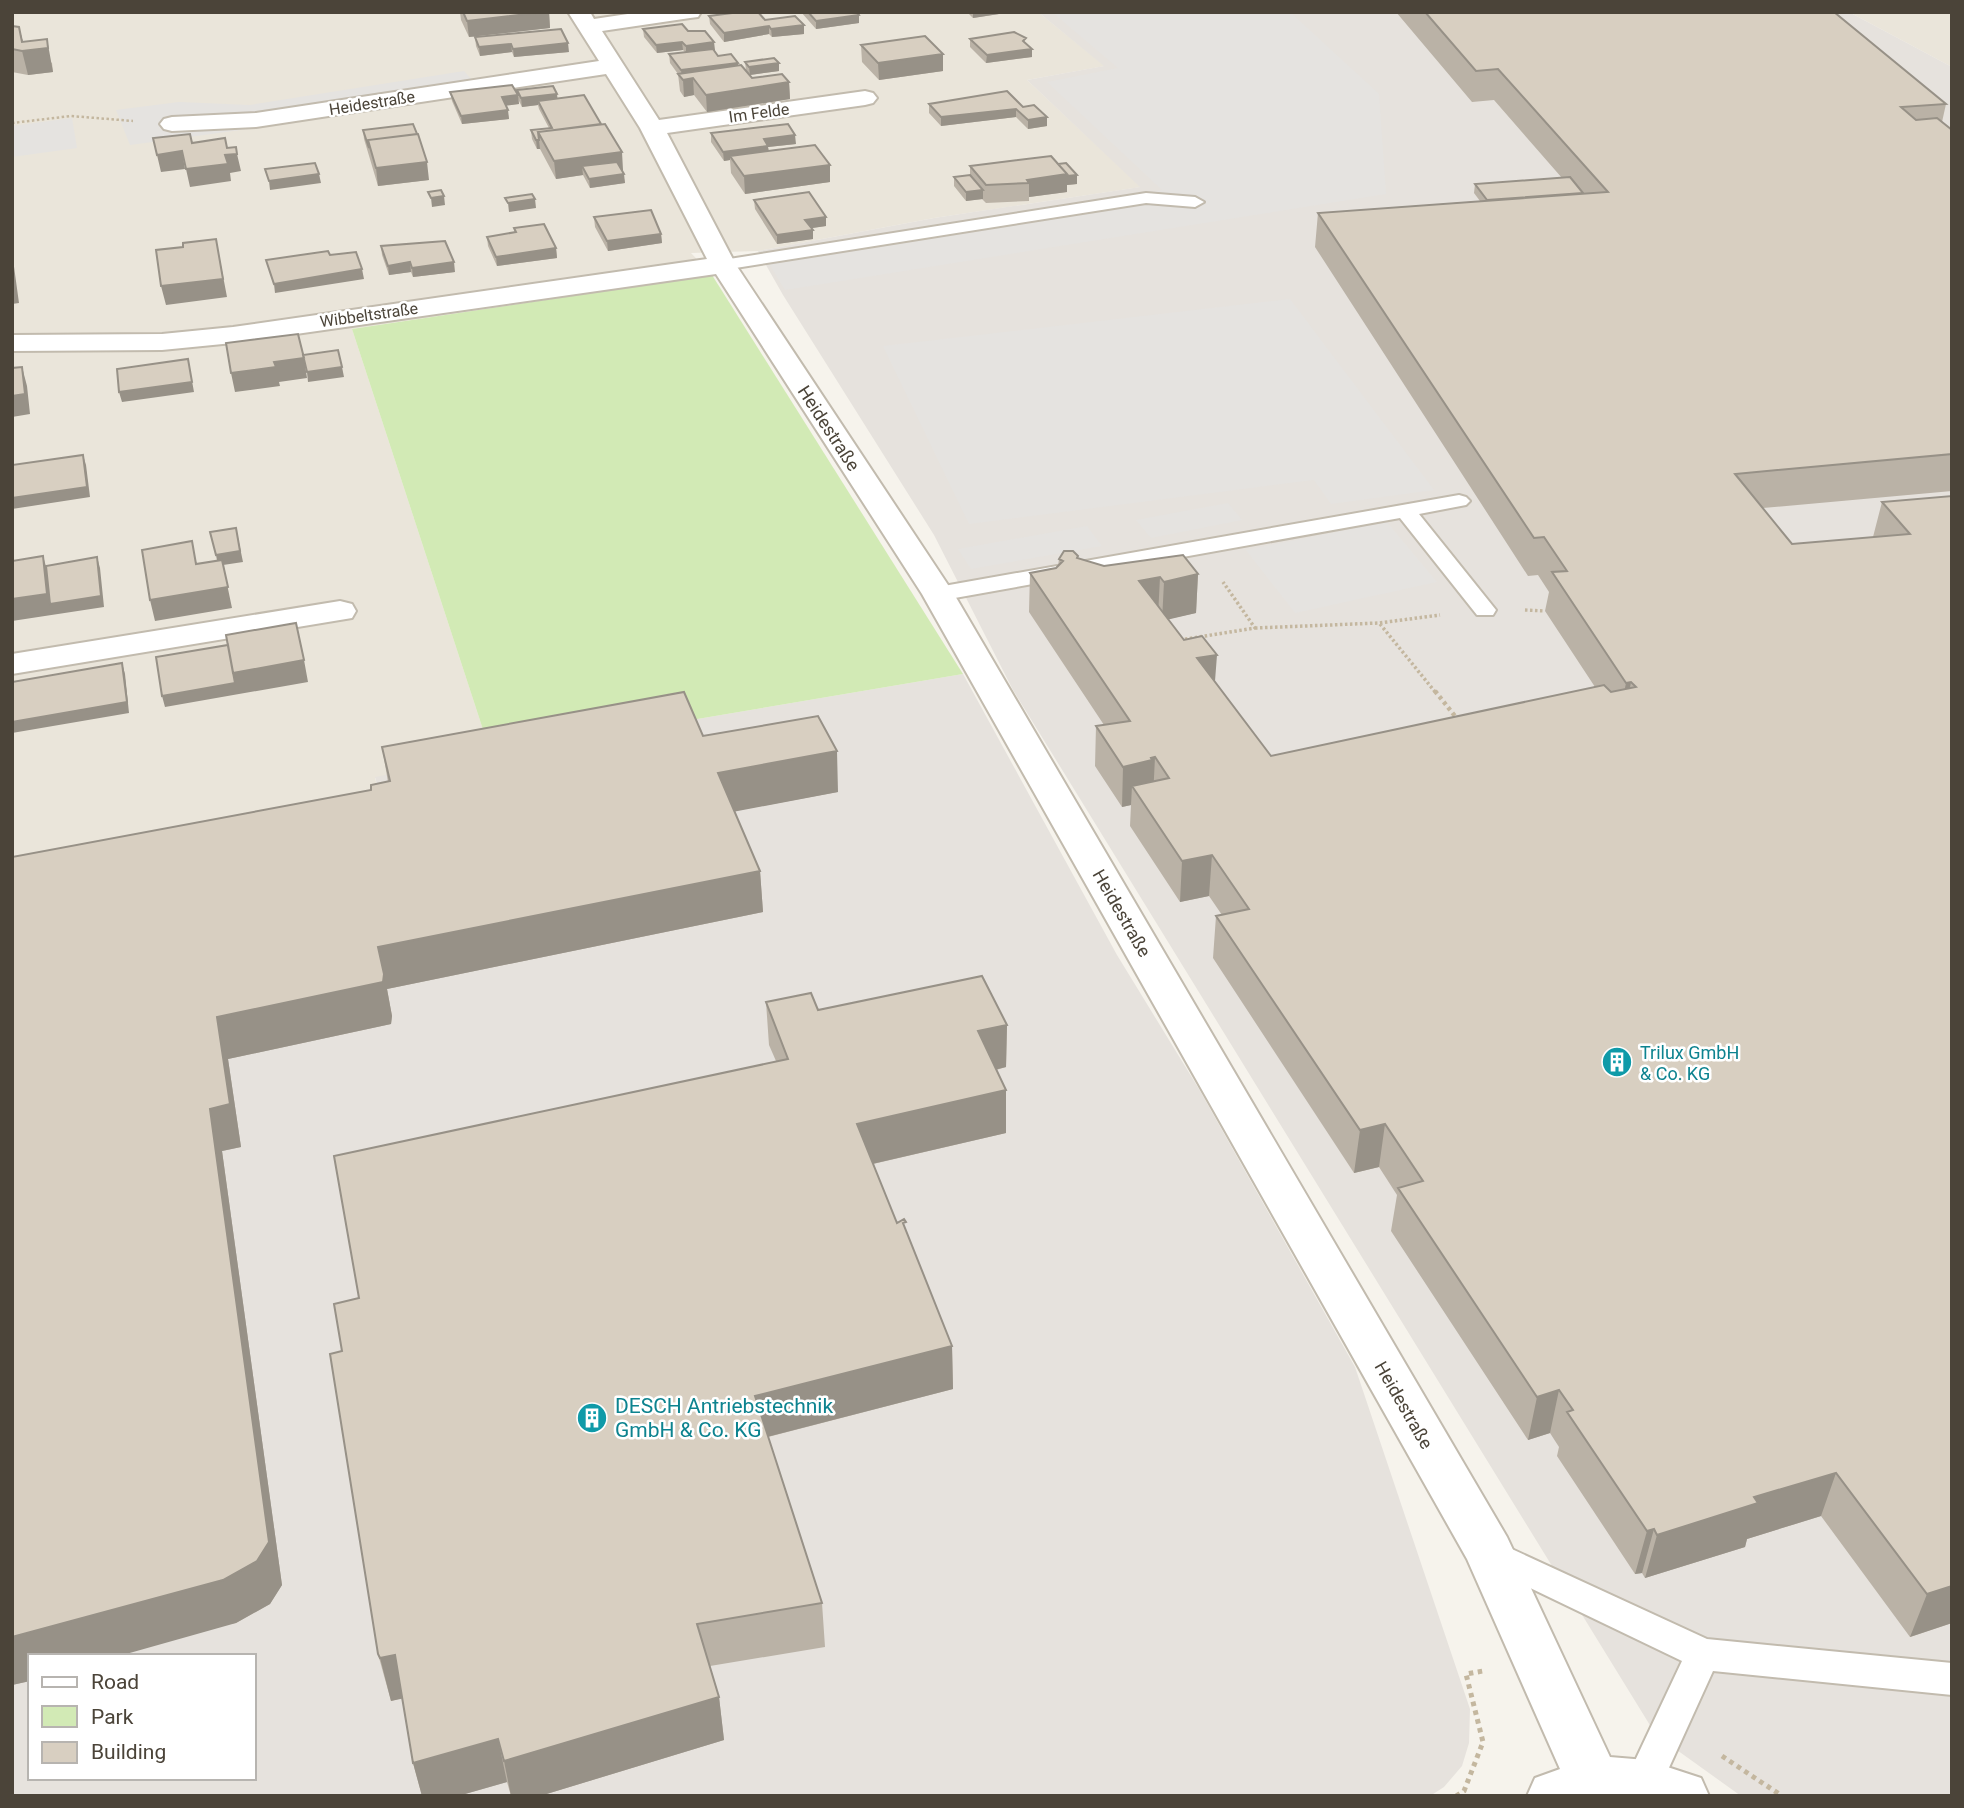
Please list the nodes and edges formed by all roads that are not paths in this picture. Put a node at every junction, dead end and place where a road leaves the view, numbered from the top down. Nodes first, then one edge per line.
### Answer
1 (690, 12) edge
2 (583, 19) edge
3 (612, 66) junction
4 (865, 98) dead end
5 (172, 124) road end
6 (652, 128) junction
7 (1195, 202) dead end
8 (723, 265) junction
9 (12, 343) edge
10 (1459, 501) dead end
11 (1404, 509) junction
12 (938, 594) junction
13 (1485, 610) road end
14 (340, 611) dead end
15 (12, 664) edge
16 (1489, 1552) junction
17 (1703, 1654) junction
18 (1952, 1679) edge
19 (1618, 1789) edge

1 - 2 street
2 - 3 street, Heidestraße
3 - 5 street, Heidestraße
3 - 6 street, Heidestraße
4 - 6 street, Im Felde
6 - 8 street, Heidestraße
7 - 8 lane
8 - 9 street, Wibbeltstraße
8 - 12 street, Heidestraße
10 - 11 lane
11 - 12 lane
11 - 13 lane
12 - 16 street, Heidestraße
14 - 15 street
16 - 17 lane
16 - 19 street, Heidestraße
17 - 18 lane
17 - 19 lane

